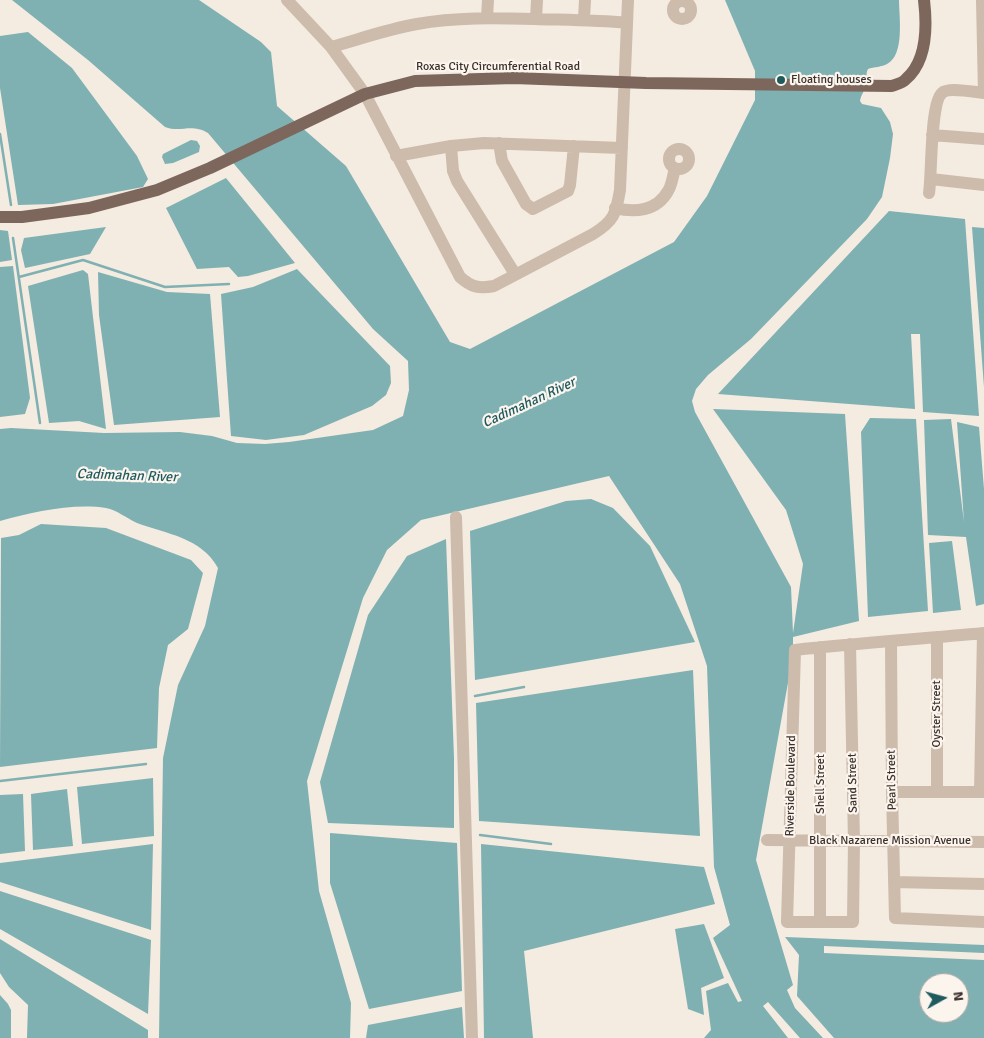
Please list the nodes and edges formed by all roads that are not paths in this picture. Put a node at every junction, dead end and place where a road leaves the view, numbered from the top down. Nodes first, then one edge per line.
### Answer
1 (287, 0) edge
2 (488, 0) edge
3 (537, 0) edge
4 (584, 0) edge
5 (628, 0) edge
6 (924, 0) edge
7 (982, 0) edge
8 (487, 17) junction
9 (536, 19) junction
10 (584, 19) junction
11 (627, 23) junction
12 (332, 47) junction
13 (624, 81) junction
14 (984, 93) edge
15 (365, 94) junction
16 (932, 135) junction
17 (984, 139) edge
18 (499, 143) junction
19 (451, 146) junction
20 (574, 146) junction
21 (622, 148) junction
22 (396, 156) junction
23 (675, 168) dead end
24 (931, 179) junction
25 (984, 185) edge
26 (929, 193) dead end
27 (615, 208) junction
28 (0, 217) edge
29 (515, 274) junction
30 (456, 517) dead end
31 (983, 633) edge
32 (937, 637) junction
33 (891, 642) junction
34 (850, 644) junction
35 (820, 647) junction
36 (892, 792) junction
37 (937, 792) junction
38 (982, 792) edge
39 (767, 840) dead end
40 (790, 840) junction
41 (822, 841) junction
42 (854, 841) junction
43 (893, 842) junction
44 (984, 842) edge
45 (894, 882) junction
46 (984, 884) edge
47 (820, 921) junction
48 (984, 922) edge
49 (472, 1038) edge

1 - 12 street
2 - 8 street
3 - 9 street
4 - 10 street
5 - 11 street
6 - 13 main road, Roxas City Circumferential Road
7 - 14 street
8 - 9 street
8 - 12 street
9 - 10 street
10 - 11 street
11 - 13 street
12 - 15 street
13 - 15 main road, Roxas City Circumferential Road
13 - 21 street
14 - 16 street
15 - 22 street
15 - 28 main road, Roxas City Circumferential Road
16 - 17 street
16 - 24 street
18 - 19 street
18 - 20 street
18 - 20 street
19 - 22 street
19 - 29 street
20 - 21 street
21 - 27 street
22 - 29 street
23 - 27 street
24 - 25 street
24 - 26 street
27 - 29 street
30 - 49 street
31 - 32 street
31 - 38 street
32 - 33 street
32 - 37 street, Oyster Street
33 - 34 street
33 - 36 street, Pearl Street
34 - 35 street
34 - 42 street, Sand Street
35 - 40 street, Riverside Boulevard
35 - 41 street, Shell Street
36 - 37 street
36 - 43 street, Pearl Street
37 - 38 street
39 - 40 street, Black Nazarene Mission Avenue
40 - 41 street, Black Nazarene Mission Avenue
40 - 47 street, Riverside Boulevard
41 - 42 street, Black Nazarene Mission Avenue
41 - 47 street, Shell Street
42 - 43 street, Black Nazarene Mission Avenue
42 - 47 street, Sand Street
43 - 44 street, Black Nazarene Mission Avenue
43 - 45 street, Pearl Street
45 - 46 street
45 - 48 street, Pearl Street

